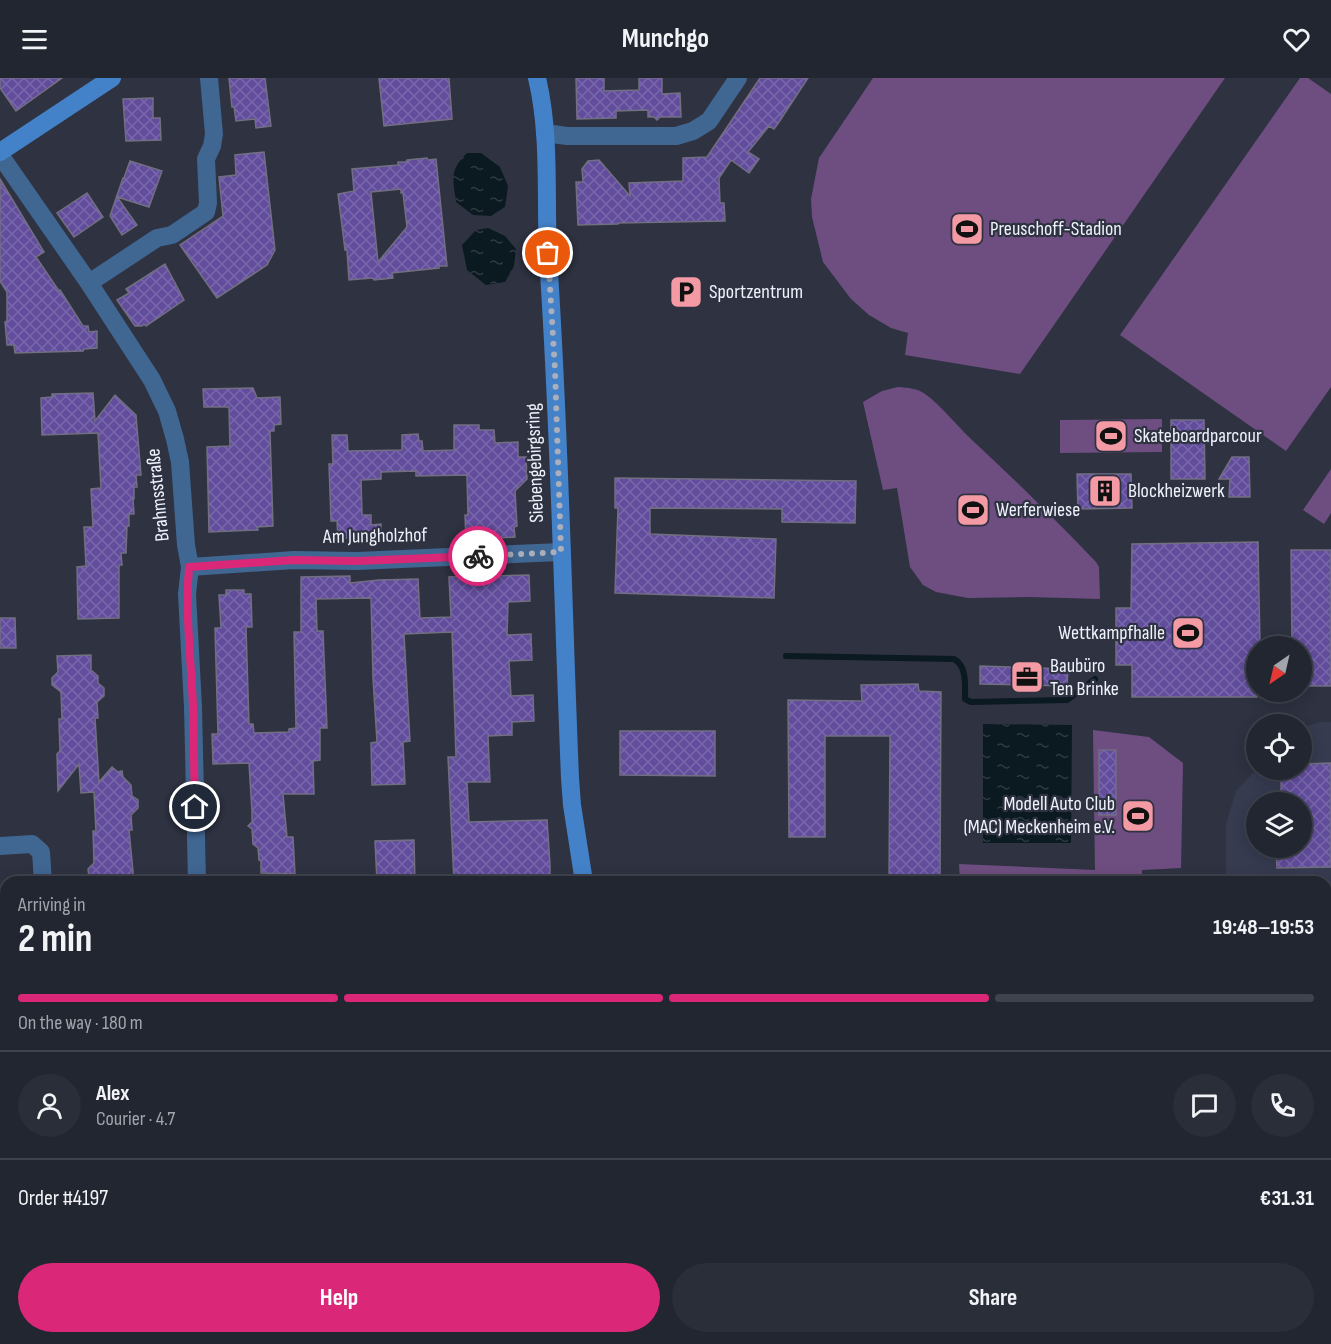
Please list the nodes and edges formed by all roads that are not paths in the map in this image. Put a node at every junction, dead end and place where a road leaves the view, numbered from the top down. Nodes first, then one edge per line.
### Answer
1 (112, 78) edge
2 (209, 78) edge
3 (537, 78) edge
4 (738, 78) edge
5 (545, 134) junction
6 (0, 153) edge
7 (89, 284) junction
8 (561, 552) junction
9 (189, 567) junction
10 (0, 846) edge
11 (43, 876) edge
12 (197, 876) edge
13 (583, 876) edge

1 - 6 street
2 - 7 street
3 - 5 street, Siebengebirgsring
4 - 5 street
5 - 8 street, Siebengebirgsring
6 - 7 street, Brahmsstraße
7 - 9 street, Brahmsstraße
8 - 9 street, Am Jungholzhof
8 - 13 street, Siebengebirgsring
9 - 12 street, Brahmsstraße
10 - 11 street

